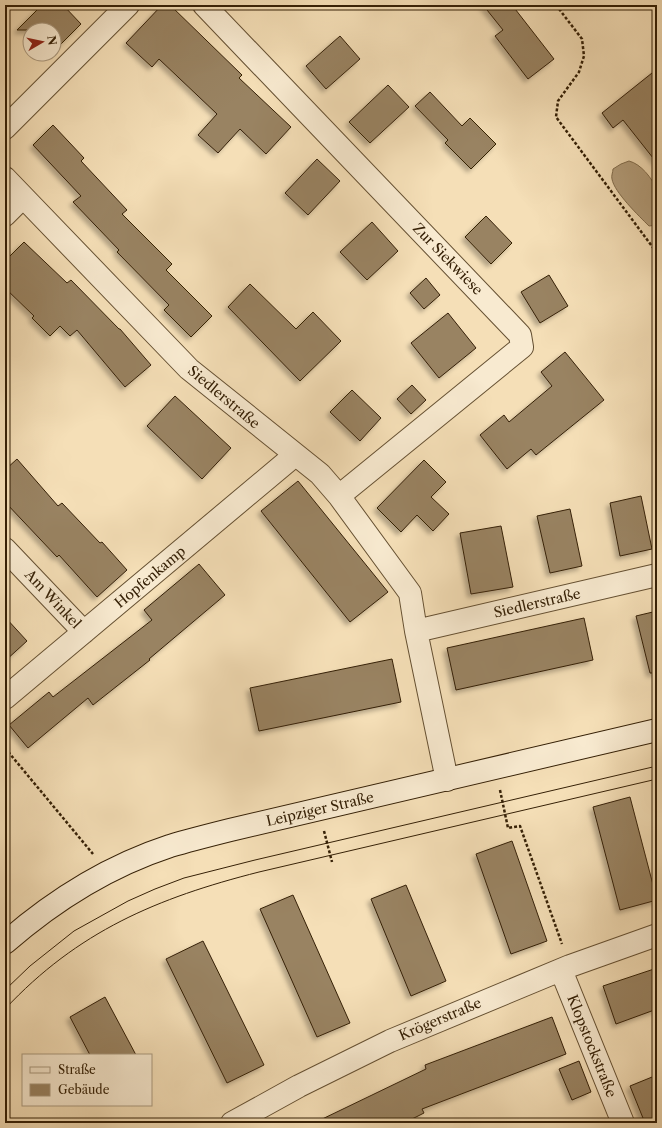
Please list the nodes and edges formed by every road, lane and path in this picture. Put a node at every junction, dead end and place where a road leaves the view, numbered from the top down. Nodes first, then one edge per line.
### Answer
1 (128, 5) edge
2 (204, 5) edge
3 (556, 5) edge
4 (5, 128) edge
5 (5, 178) edge
6 (23, 197) junction
7 (5, 215) edge
8 (657, 253) edge
9 (295, 455) junction
10 (339, 496) junction
11 (5, 549) edge
12 (657, 575) edge
13 (416, 631) junction
14 (84, 632) junction
15 (5, 698) edge
16 (657, 730) edge
17 (5, 748) edge
18 (447, 780) junction
19 (498, 785) dead end
20 (323, 825) dead end
21 (95, 856) dead end
22 (332, 862) dead end
23 (657, 935) edge
24 (5, 943) edge
25 (563, 946) dead end
26 (561, 970) junction
27 (232, 1123) edge
28 (623, 1123) edge

1 - 4 street
2 - 10 street, Zur Siekwiese
3 - 8 path
5 - 6 street, Siedlerstraße
6 - 7 street
6 - 9 street, Siedlerstraße
9 - 10 street, Siedlerstraße
9 - 14 street, Hopfenkamp
10 - 13 street, Siedlerstraße
11 - 14 street, Am Winkel
12 - 13 street, Siedlerstraße
13 - 18 street, Siedlerstraße
14 - 15 street, Hopfenkamp
16 - 18 street, Leipziger Straße
17 - 21 path
18 - 24 street, Leipziger Straße
19 - 25 path
20 - 22 path
23 - 26 street, Krögerstraße
26 - 27 street, Krögerstraße
26 - 28 street, Klopstockstraße

